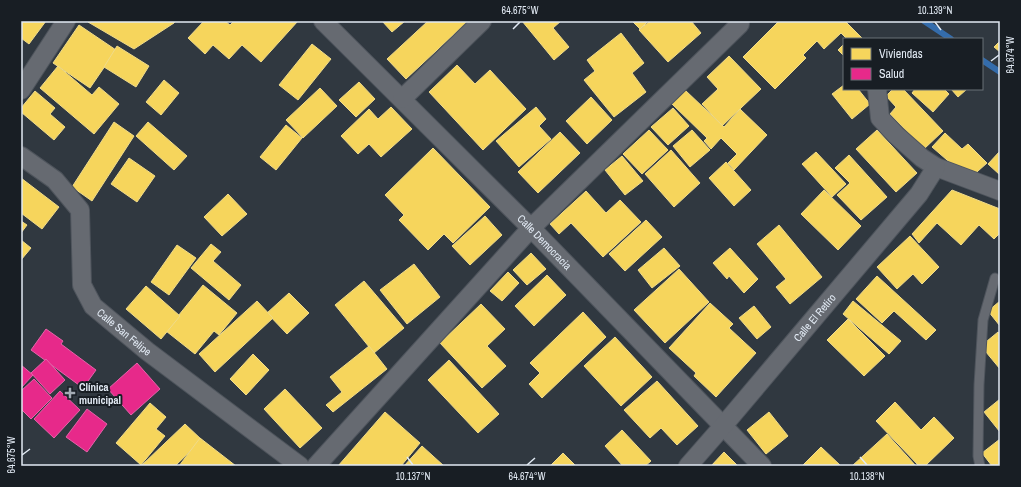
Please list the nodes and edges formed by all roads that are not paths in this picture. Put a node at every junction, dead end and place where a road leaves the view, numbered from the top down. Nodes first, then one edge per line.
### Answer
1 (66, 21) edge
2 (323, 21) edge
3 (482, 21) edge
4 (740, 24) dead end
5 (21, 90) edge
6 (877, 90) edge
7 (402, 99) junction
8 (21, 156) edge
9 (936, 167) junction
10 (1000, 191) edge
11 (531, 228) junction
12 (995, 278) dead end
13 (723, 426) junction
14 (300, 466) edge
15 (316, 466) edge
16 (688, 466) edge
17 (762, 466) edge
18 (980, 466) edge

1 - 5 street
2 - 7 street, Calle Democracia
3 - 7 street
4 - 11 street
6 - 9 street
7 - 11 street, Calle Democracia
8 - 14 street, Calle San Felipe
9 - 10 street
9 - 13 street, Calle El Retiro
11 - 13 street, Calle Democracia
11 - 15 street
12 - 18 lane
13 - 16 street, Calle El Retiro
13 - 17 street, Calle Democracia

